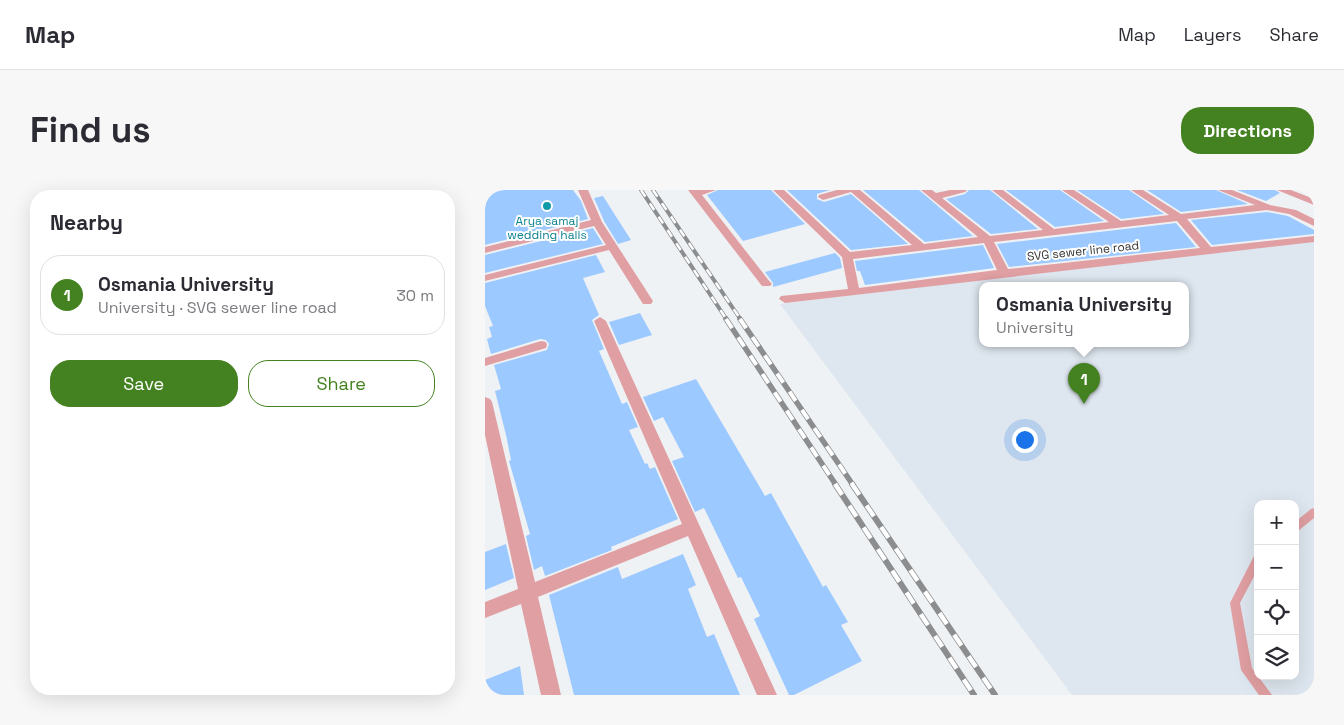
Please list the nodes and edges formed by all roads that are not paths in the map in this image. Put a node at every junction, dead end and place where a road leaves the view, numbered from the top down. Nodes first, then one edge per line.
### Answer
1 (583, 190) edge
2 (711, 190) edge
3 (778, 190) edge
4 (848, 190) edge
5 (853, 190) edge
6 (962, 190) edge
7 (997, 190) edge
8 (1067, 190) edge
9 (1136, 190) edge
10 (1223, 190) edge
11 (1282, 190) edge
12 (694, 192) edge
13 (930, 193) edge
14 (823, 197) dead end
15 (1314, 202) edge
16 (1267, 207) junction
17 (1179, 218) junction
18 (597, 222) junction
19 (1314, 223) edge
20 (1119, 224) junction
21 (1052, 232) junction
22 (1314, 239) edge
23 (988, 240) junction
24 (613, 246) junction
25 (921, 248) junction
26 (485, 250) edge
27 (1209, 252) junction
28 (847, 256) junction
29 (1004, 273) junction
30 (485, 278) edge
31 (766, 284) dead end
32 (854, 292) junction
33 (785, 299) dead end
34 (647, 301) dead end
35 (600, 321) dead end
36 (541, 345) dead end
37 (485, 362) edge
38 (485, 402) edge
39 (1314, 512) edge
40 (1299, 525) edge
41 (691, 528) junction
42 (1254, 567) edge
43 (527, 594) junction
44 (485, 610) edge
45 (551, 695) edge
46 (767, 695) edge
47 (1266, 695) edge

1 - 18 street
2 - 12 street
3 - 28 street
4 - 14 street
5 - 25 street
6 - 13 street
7 - 21 street
8 - 20 street
9 - 17 street
10 - 16 street
11 - 15 street
12 - 31 street
13 - 23 street
16 - 17 street
16 - 19 street
17 - 20 street
17 - 27 street
18 - 24 street
18 - 26 street
20 - 21 street
21 - 23 street
22 - 27 street, SVG sewer line road
23 - 25 street
23 - 29 street
24 - 30 street
24 - 34 street
25 - 28 street
27 - 29 street, SVG sewer line road
28 - 32 street
29 - 32 street, SVG sewer line road
32 - 33 street, SVG sewer line road
35 - 41 street
36 - 37 street
38 - 43 street
39 - 40 lane
41 - 43 street
41 - 46 street
42 - 47 lane
43 - 44 street
43 - 45 street

